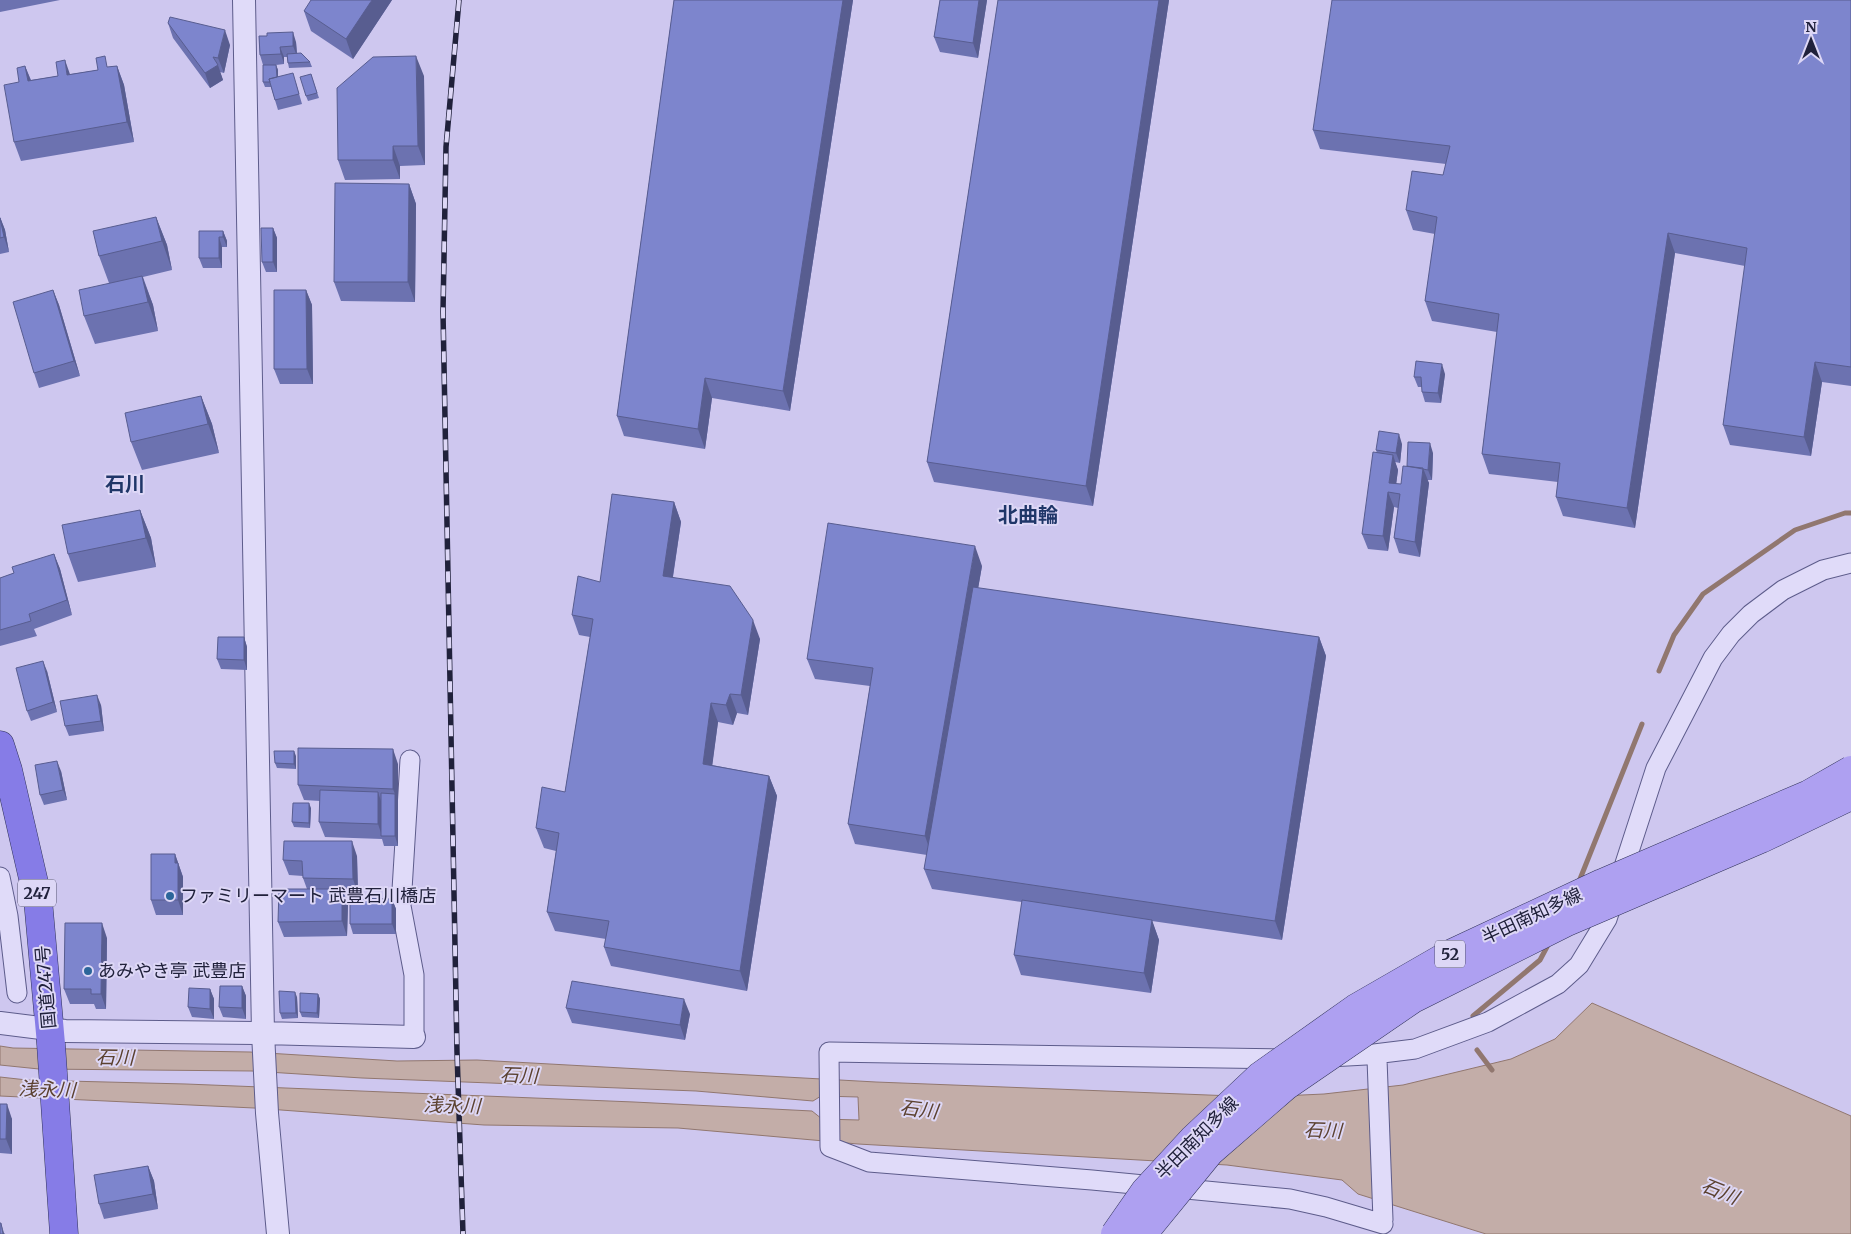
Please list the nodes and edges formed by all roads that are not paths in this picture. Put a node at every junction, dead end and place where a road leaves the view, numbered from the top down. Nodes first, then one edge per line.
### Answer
1 (244, 0) edge
2 (1851, 563) edge
3 (0, 745) edge
4 (410, 760) dead end
5 (1851, 770) edge
6 (1851, 796) edge
7 (0, 877) edge
8 (17, 993) dead end
9 (0, 1022) edge
10 (50, 1036) junction
11 (414, 1037) joint
12 (264, 1039) junction
13 (1378, 1059) dead end
14 (64, 1234) edge
15 (278, 1234) edge
16 (1115, 1234) edge
17 (1143, 1234) edge

1 - 12 street
2 - 13 street
3 - 10 highway, 国道247号 / 247
4 - 11 street
5 - 16 main road, 半田南知多線 / 52, bridge
6 - 17 main road, 半田南知多線 / 52, bridge
7 - 8 street
9 - 10 street
10 - 12 street
10 - 14 highway, 国道247号 / 247
11 - 12 street
12 - 15 street

